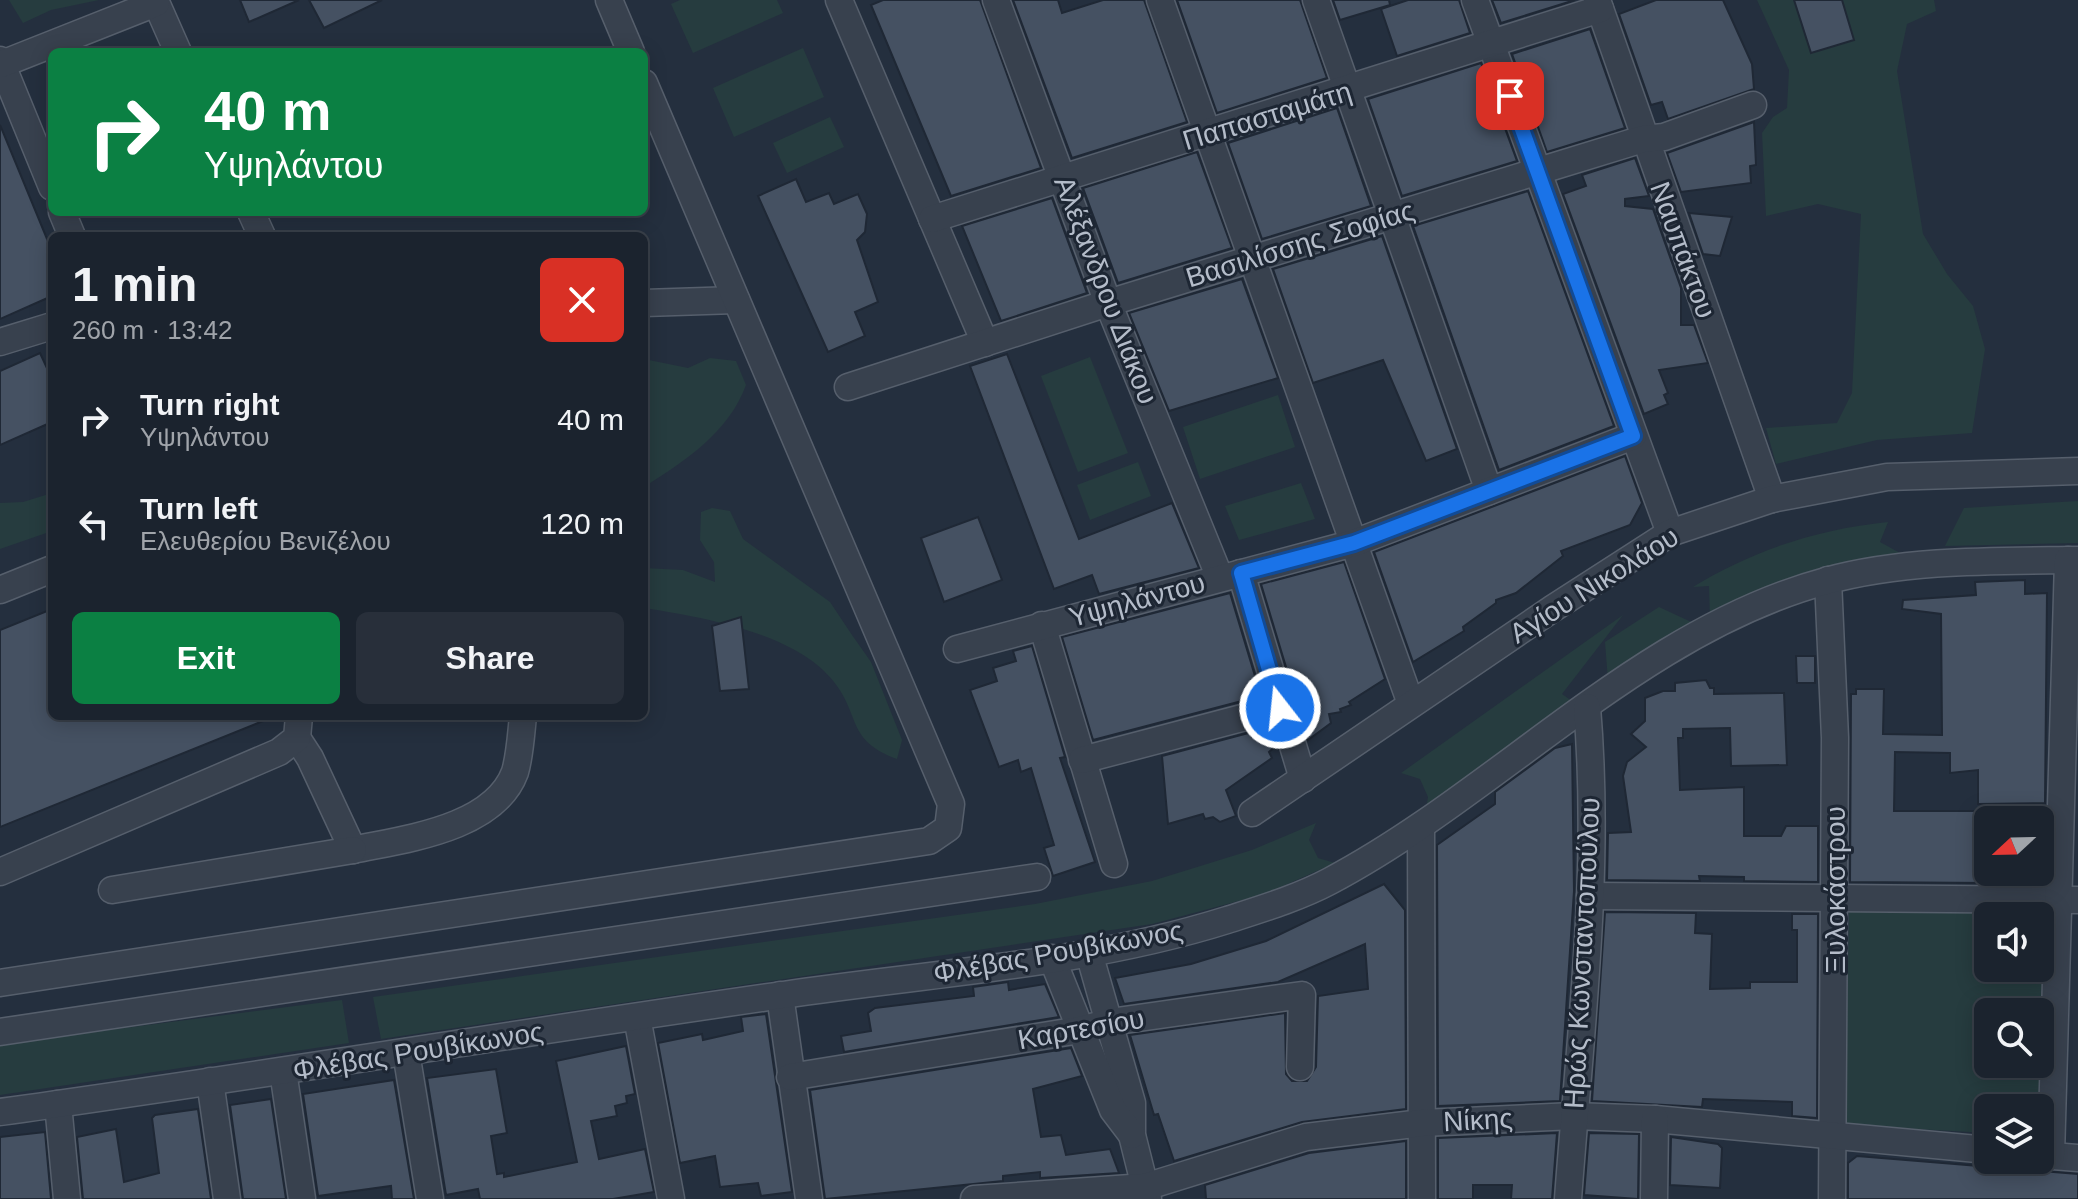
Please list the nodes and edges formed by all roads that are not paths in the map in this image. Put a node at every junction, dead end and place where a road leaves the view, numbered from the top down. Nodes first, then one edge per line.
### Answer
1 (609, 0) edge
2 (839, 0) edge
3 (996, 0) edge
4 (1160, 0) edge
5 (1316, 0) edge
6 (1475, 0) edge
7 (156, 1) edge
8 (1598, 4) edge
9 (1492, 45) junction
10 (176, 48) edge
11 (629, 48) edge
12 (1, 62) edge
13 (1348, 91) junction
14 (648, 92) edge
15 (1753, 105) dead end
16 (1208, 134) junction
17 (1643, 139) junction
18 (1537, 172) junction
19 (48, 177) edge
20 (1062, 178) junction
21 (1393, 216) junction
22 (932, 219) junction
23 (1253, 260) junction
24 (736, 300) junction
25 (648, 303) edge
26 (1108, 303) junction
27 (48, 327) edge
28 (0, 342) edge
29 (985, 343) junction
30 (848, 387) dead end
31 (1633, 436) junction
32 (2078, 471) edge
33 (1489, 491) junction
34 (1772, 499) junction
35 (1670, 533) junction
36 (1354, 543) junction
37 (2073, 560) edge
38 (48, 571) edge
39 (1231, 576) junction
40 (1828, 580) junction
41 (0, 590) edge
42 (1042, 625) junction
43 (957, 649) dead end
44 (1411, 704) junction
45 (1587, 707) junction
46 (1280, 708) junction
47 (522, 720) edge
48 (298, 727) edge
49 (1082, 760) junction
50 (1303, 779) junction
51 (1252, 813) dead end
52 (1421, 826) junction
53 (353, 850) junction
54 (1114, 864) dead end
55 (0, 872) edge
56 (1037, 877) dead end
57 (112, 890) dead end
58 (1590, 896) junction
59 (1835, 898) junction
60 (2067, 900) edge
61 (1089, 953) junction
62 (1052, 958) junction
63 (0, 983) edge
64 (780, 995) junction
65 (637, 1017) junction
66 (1110, 1022) junction
67 (1080, 1030) junction
68 (0, 1032) edge
69 (406, 1052) junction
70 (1300, 1067) dead end
71 (283, 1071) junction
72 (790, 1077) junction
73 (210, 1081) junction
74 (2051, 1094) edge
75 (58, 1104) junction
76 (0, 1112) edge
77 (1574, 1116) junction
78 (1655, 1119) junction
79 (1422, 1123) junction
80 (1132, 1135) junction
81 (1833, 1136) junction
82 (1974, 1149) edge
83 (2054, 1156) edge
84 (2078, 1158) edge
85 (1146, 1193) edge
86 (67, 1199) edge
87 (227, 1199) edge
88 (302, 1199) edge
89 (430, 1199) edge
90 (671, 1199) edge
91 (809, 1199) edge
92 (974, 1199) edge
93 (1422, 1199) edge
94 (1568, 1199) edge
95 (1654, 1199) edge
96 (1832, 1199) edge

1 - 11 street
2 - 22 street
3 - 20 street, Αλέξανδρου Διάκου
4 - 16 street
5 - 13 street
6 - 9 street
7 - 10 street
7 - 12 street
8 - 9 street, Παπασταμάτη
8 - 17 street, Ναυπάκτου
9 - 13 street, Παπασταμάτη
9 - 18 street
12 - 19 street
13 - 16 street, Παπασταμάτη
13 - 21 street
14 - 24 street
15 - 17 street, Βασιλίσσης Σοφίας
16 - 20 street, Παπασταμάτη
16 - 23 street
17 - 18 street, Βασιλίσσης Σοφίας
17 - 34 street, Ναυπάκτου
18 - 21 street, Βασιλίσσης Σοφίας
18 - 31 street
20 - 22 street, Παπασταμάτη
20 - 26 street, Αλέξανδρου Διάκου
21 - 23 street, Βασιλίσσης Σοφίας
21 - 33 street
22 - 29 street
23 - 26 street, Βασιλίσσης Σοφίας
23 - 36 street
24 - 25 street
24 - 63 street
26 - 29 street, Βασιλίσσης Σοφίας
26 - 39 street, Αλέξανδρου Διάκου
27 - 28 street
29 - 30 street, Βασιλίσσης Σοφίας
31 - 33 street, Υψηλάντου
31 - 35 street
32 - 34 street, Αγίου Νικολάου
33 - 36 street, Υψηλάντου
34 - 35 street, Αγίου Νικολάου
35 - 44 street, Αγίου Νικολάου
36 - 39 street, Υψηλάντου
36 - 44 street
37 - 40 street, Φλέβας Ρουβίκωνος
37 - 60 street
38 - 41 street
39 - 42 street, Υψηλάντου
39 - 46 street, Αλέξανδρου Διάκου
40 - 45 street, Φλέβας Ρουβίκωνος
40 - 59 street, Ξυλοκάστρου
42 - 43 street, Υψηλάντου
42 - 49 street
44 - 50 street, Αγίου Νικολάου
45 - 52 street, Φλέβας Ρουβίκωνος
45 - 58 street, Ηρώς Κωνσταντοπούλου
46 - 49 street
46 - 50 street, Αλέξανδρου Διάκου
47 - 53 street
48 - 53 street
48 - 55 street
49 - 54 street
50 - 51 street, Αγίου Νικολάου
52 - 61 street, Φλέβας Ρουβίκωνος
52 - 79 street
53 - 57 street
56 - 68 street
58 - 59 street
58 - 77 street, Ηρώς Κωνσταντοπούλου
59 - 60 street
59 - 81 street, Ξυλοκάστρου
60 - 74 street
61 - 62 street, Φλέβας Ρουβίκωνος
61 - 66 street
62 - 64 street, Φλέβας Ρουβίκωνος
62 - 67 street
64 - 65 street, Φλέβας Ρουβίκωνος
64 - 72 street
65 - 69 street, Φλέβας Ρουβίκωνος
65 - 90 street
66 - 67 street, Καρτεσίου
66 - 70 street, Καρτεσίου
66 - 80 street
67 - 72 street, Καρτεσίου
67 - 80 street
69 - 71 street, Φλέβας Ρουβίκωνος
69 - 89 street
71 - 73 street, Φλέβας Ρουβίκωνος
71 - 88 street
72 - 91 street
73 - 75 street, Φλέβας Ρουβίκωνος
73 - 87 street
75 - 76 street, Φλέβας Ρουβίκωνος
75 - 86 street
77 - 78 street, Νίκης
77 - 79 street, Νίκης
77 - 94 street, Ηρώς Κωνσταντοπούλου
78 - 81 street, Νίκης
78 - 95 street
79 - 85 street, Νίκης
79 - 93 street
80 - 85 street
81 - 82 street, Νίκης
81 - 96 street, Ξυλοκάστρου
83 - 84 street
85 - 92 street, Νίκης

